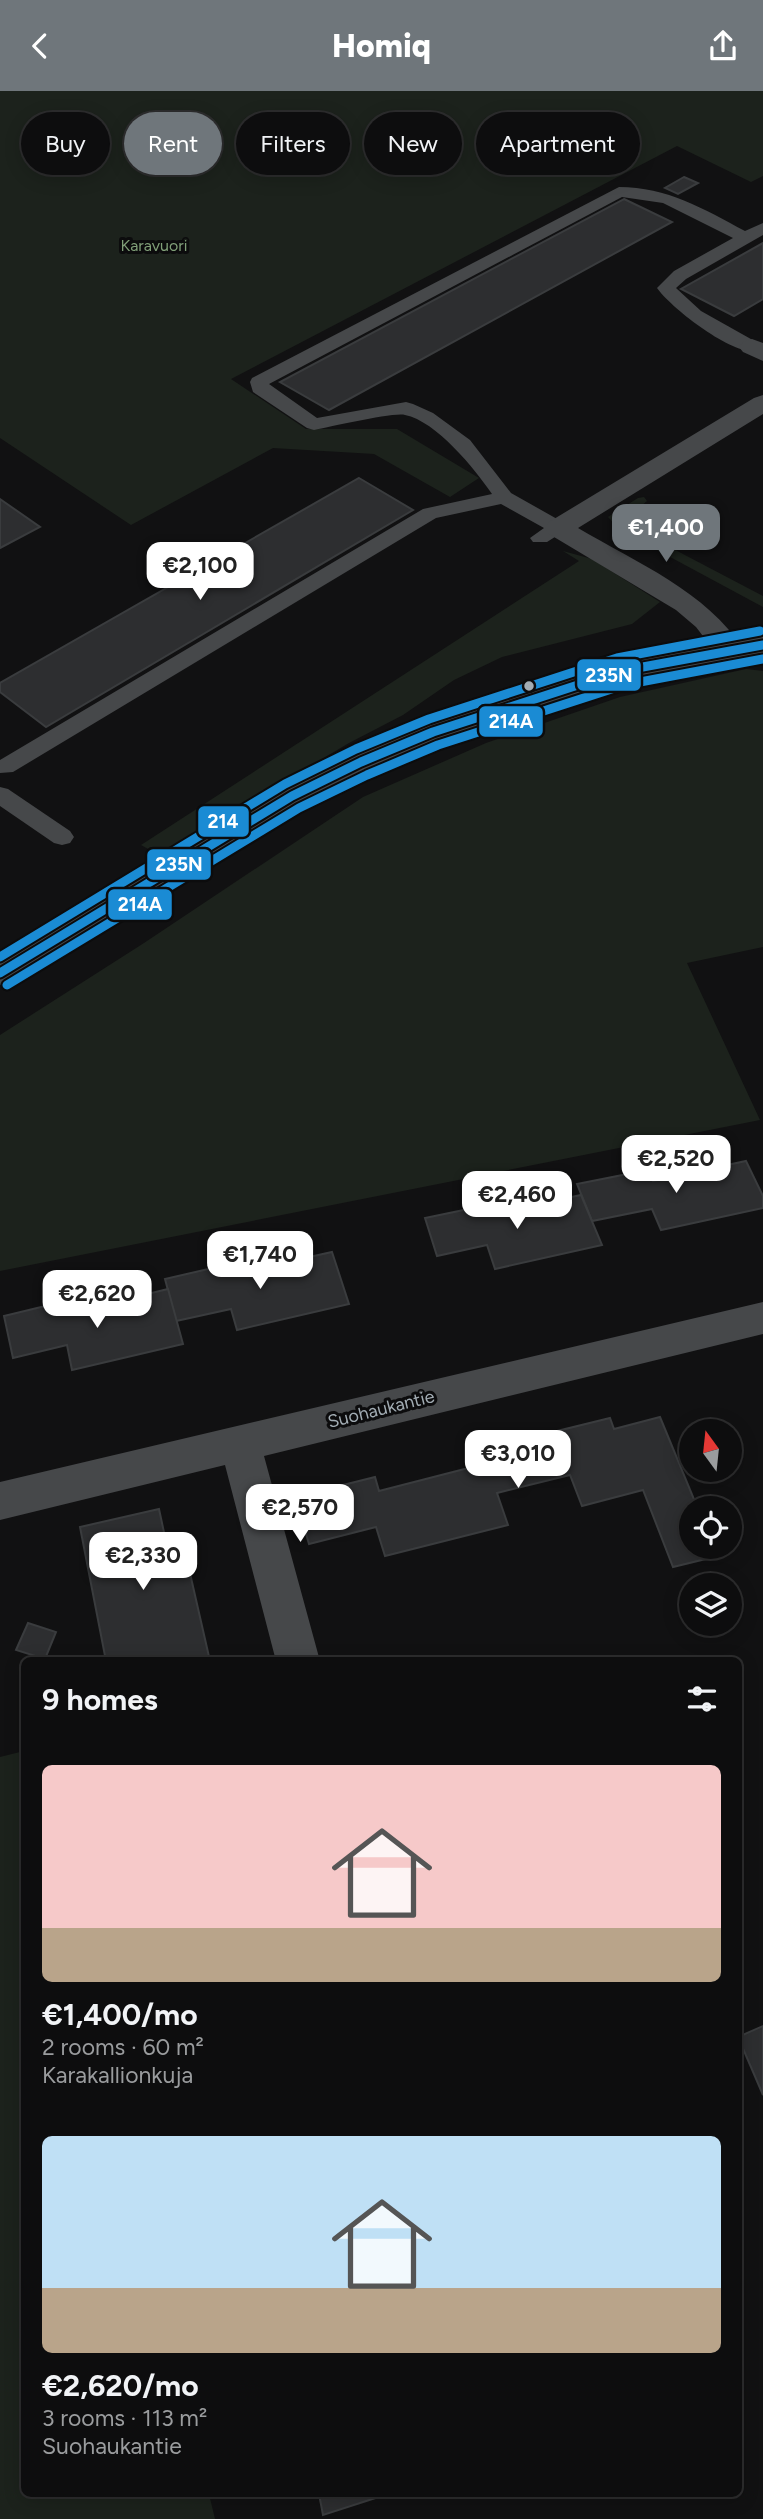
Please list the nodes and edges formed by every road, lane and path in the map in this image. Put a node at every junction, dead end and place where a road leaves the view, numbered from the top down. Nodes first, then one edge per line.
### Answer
1 (763, 228) edge
2 (745, 238) junction
3 (758, 350) edge
4 (763, 403) edge
5 (504, 497) junction
6 (550, 533) junction
7 (763, 645) edge
8 (729, 650) junction
9 (2, 759) edge
10 (3, 797) edge
11 (62, 837) dead end
12 (0, 972) edge
13 (763, 1318) edge
14 (240, 1443) junction
15 (0, 1501) edge
16 (297, 1657) edge

1 - 2 lane
2 - 3 lane
2 - 5 lane
4 - 6 street
5 - 6 lane
5 - 9 lane
6 - 8 street
7 - 8 street
8 - 12 street
9 - 10 lane
10 - 11 lane
13 - 14 street, Suohaukantie
14 - 15 street, Suohaukantie
14 - 16 street

